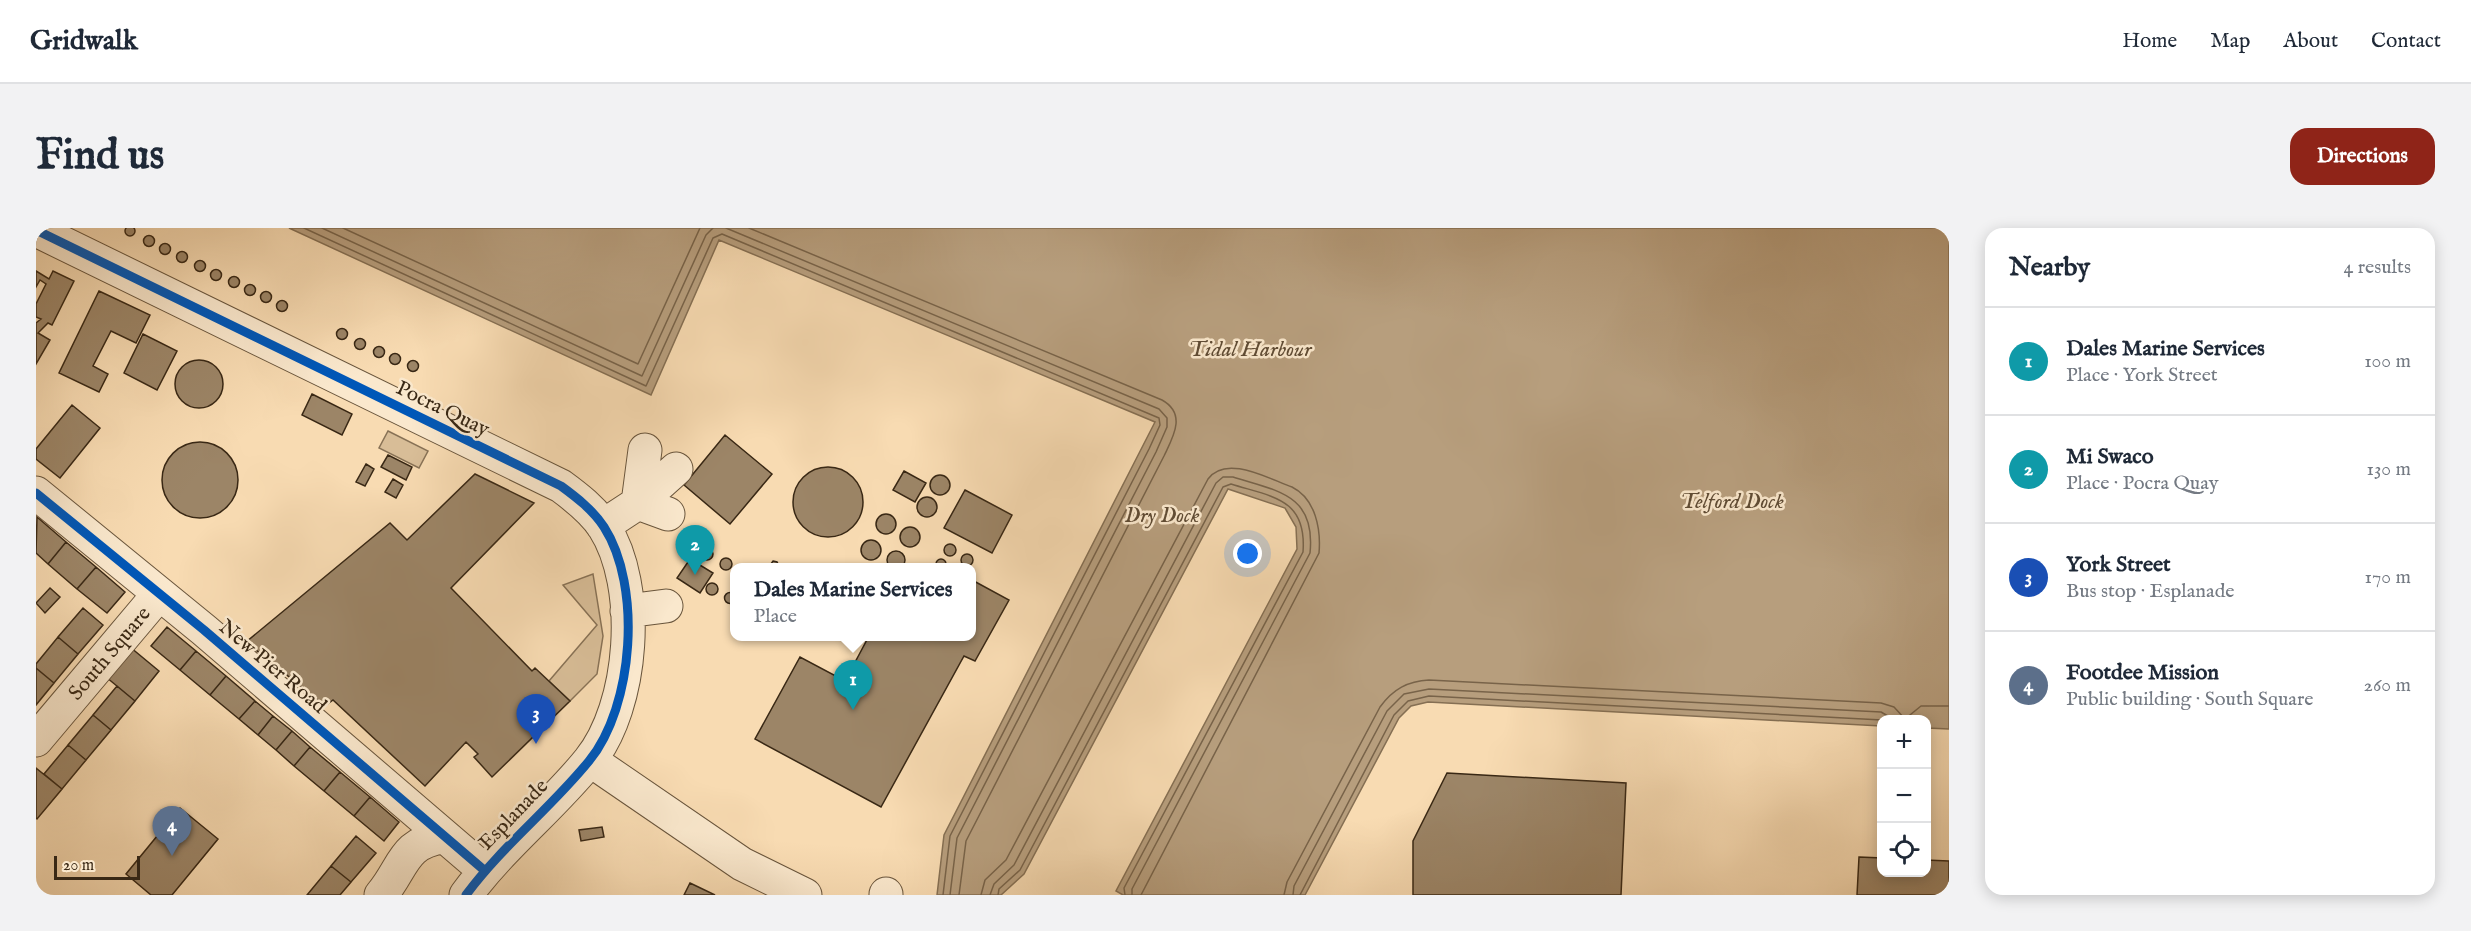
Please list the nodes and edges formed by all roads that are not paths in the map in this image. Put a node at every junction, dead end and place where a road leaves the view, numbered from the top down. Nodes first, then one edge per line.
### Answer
1 (36, 230) edge
2 (645, 450) dead end
3 (676, 469) dead end
4 (36, 493) edge
5 (653, 508) junction
6 (603, 526) junction
7 (159, 594) junction
8 (666, 606) dead end
9 (627, 611) junction
10 (36, 740) edge
11 (590, 760) junction
12 (442, 837) junction
13 (475, 883) edge
14 (381, 895) edge
15 (805, 895) edge

1 - 6 street, Pocra Quay
2 - 5 street
3 - 5 street
4 - 7 street, New Pier Road
5 - 6 street
6 - 9 street, Pocra Quay
7 - 10 street, South Square
7 - 12 street, New Pier Road
8 - 9 street
9 - 11 street, Pocra Quay
11 - 13 street, Esplanade
11 - 15 street
12 - 13 street, New Pier Road
12 - 14 street

